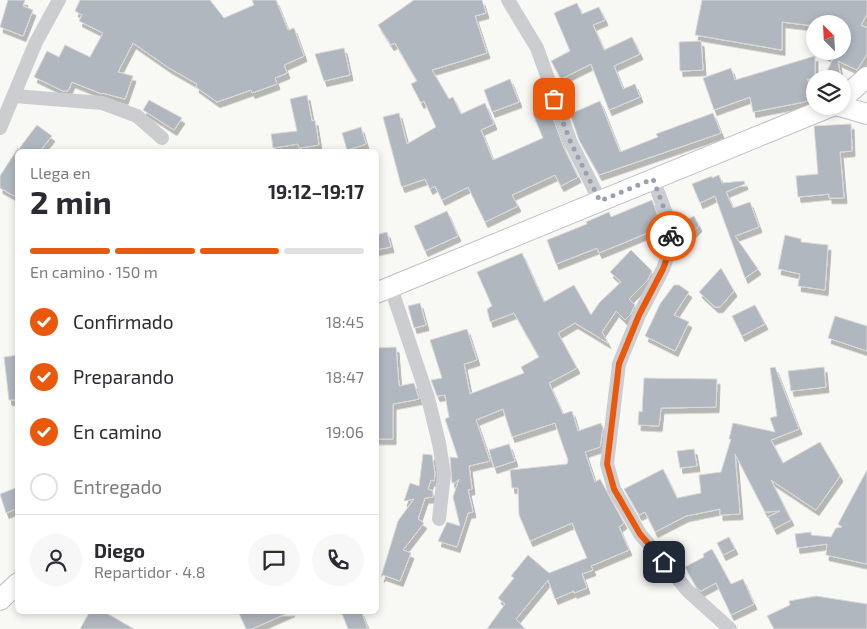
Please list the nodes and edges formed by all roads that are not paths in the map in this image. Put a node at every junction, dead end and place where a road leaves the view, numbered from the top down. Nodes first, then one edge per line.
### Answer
1 (60, 0) edge
2 (508, 0) edge
3 (867, 77) edge
4 (851, 91) edge
5 (14, 96) junction
6 (851, 109) edge
7 (867, 114) edge
8 (810, 115) edge
9 (0, 128) edge
10 (162, 138) dead end
11 (653, 179) junction
12 (600, 201) junction
13 (383, 291) edge
14 (439, 519) dead end
15 (15, 586) edge
16 (0, 600) edge
17 (730, 629) edge

1 - 5 street
2 - 12 street
3 - 4 street
5 - 9 street
5 - 10 street
6 - 7 street
8 - 11 street
11 - 12 street
11 - 17 street
12 - 13 street
13 - 14 street
15 - 16 street

